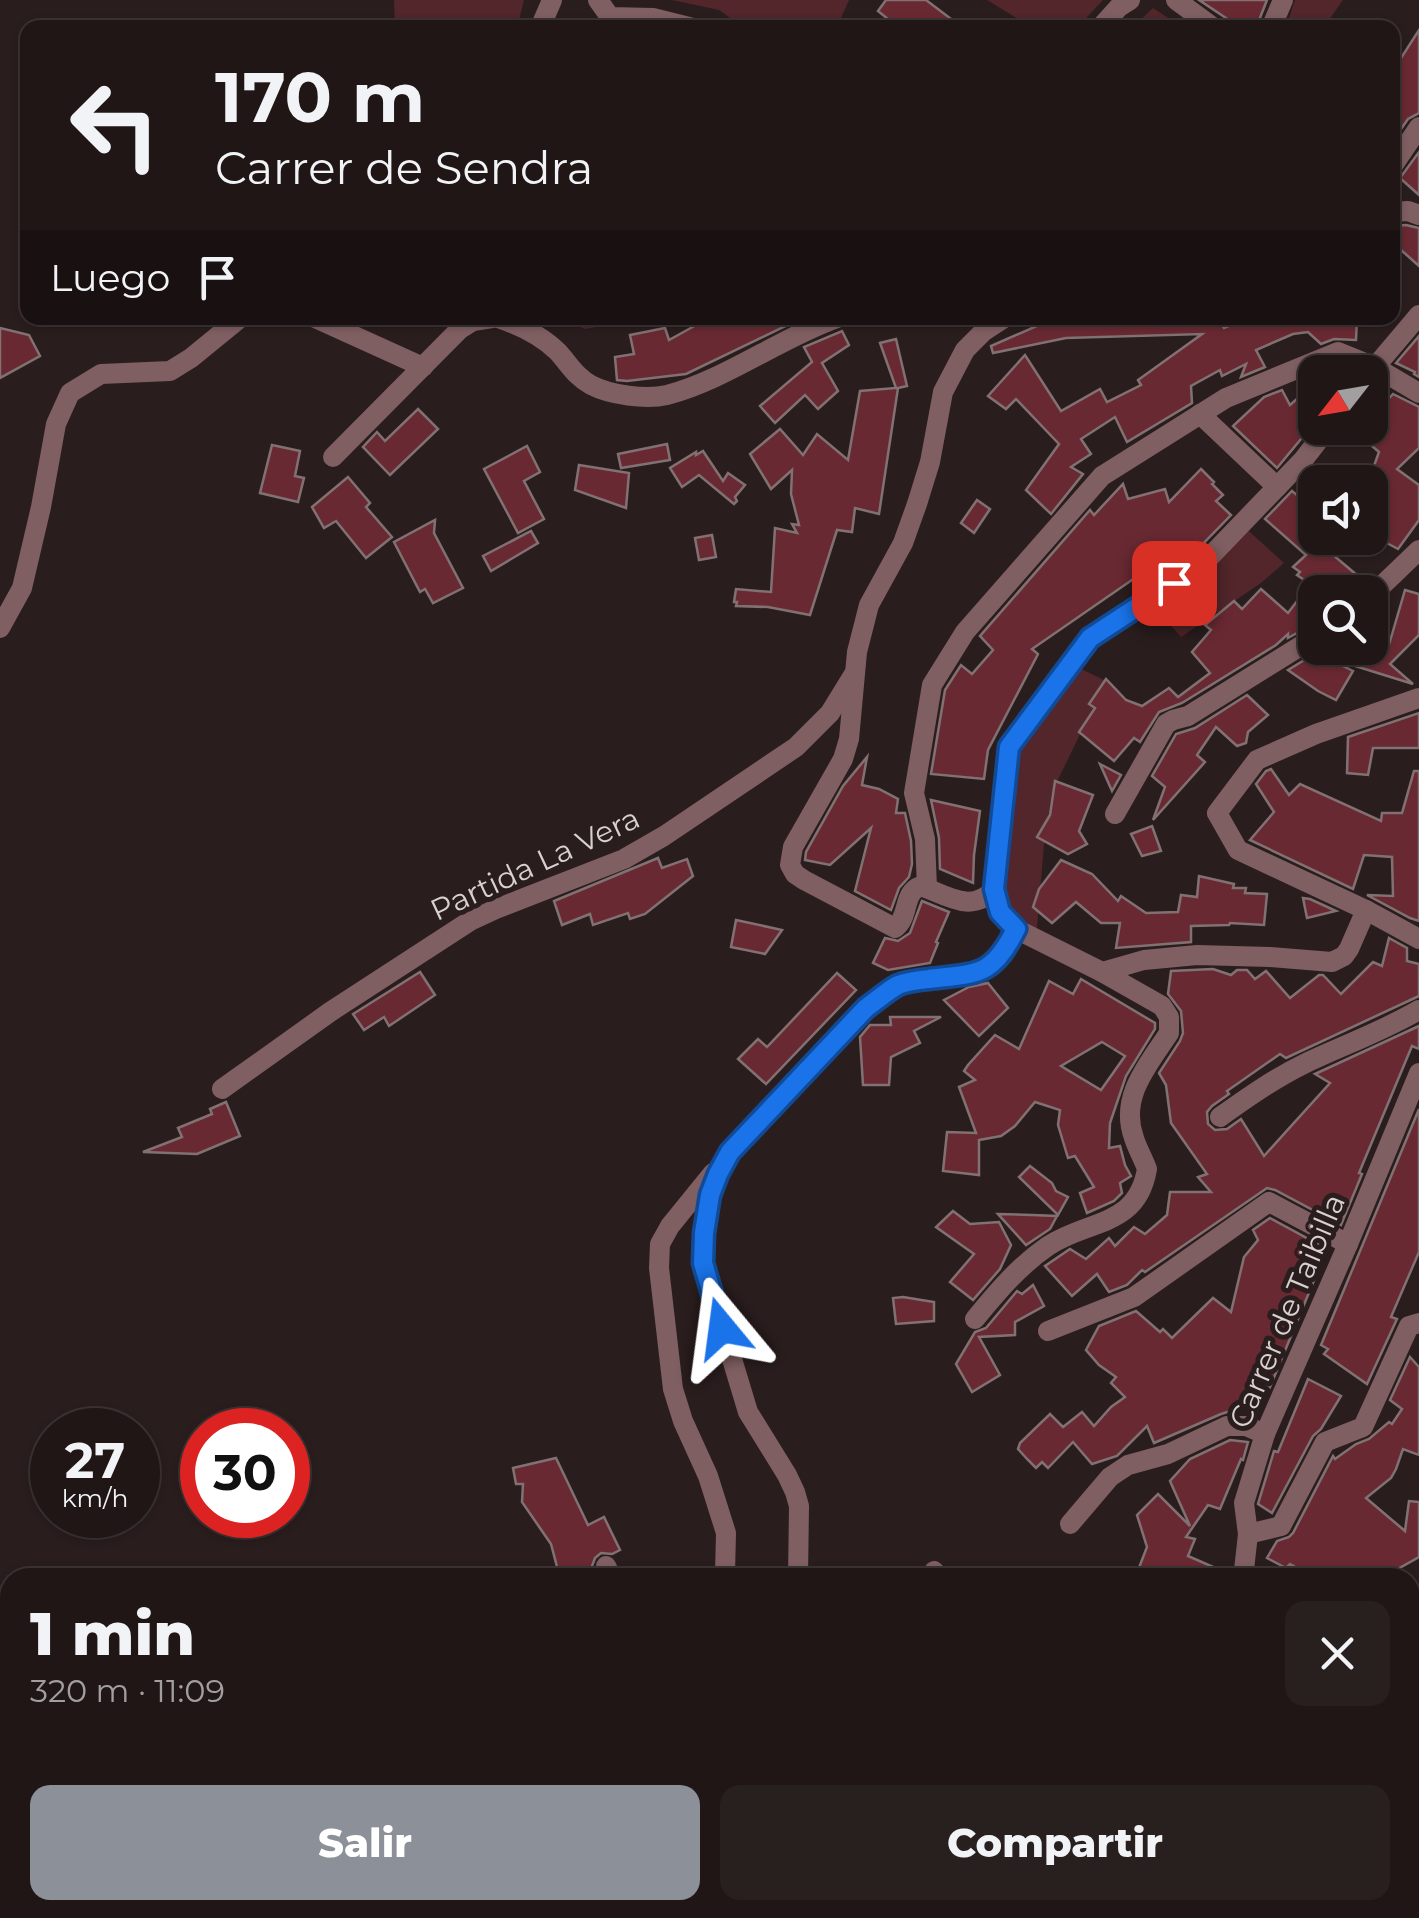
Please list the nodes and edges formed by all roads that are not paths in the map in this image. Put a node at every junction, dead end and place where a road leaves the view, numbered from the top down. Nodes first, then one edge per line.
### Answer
1 (598, 0) edge
2 (1130, 0) edge
3 (1176, 0) edge
4 (661, 20) edge
5 (1107, 20) edge
6 (1203, 20) edge
7 (1419, 128) edge
8 (1400, 155) edge
9 (1419, 314) edge
10 (231, 325) edge
11 (331, 325) edge
12 (467, 325) edge
13 (520, 325) edge
14 (816, 325) edge
15 (993, 325) edge
16 (1385, 355) edge
17 (422, 367) junction
18 (1298, 368) edge
19 (1388, 378) edge
20 (1419, 393) edge
21 (1200, 414) junction
22 (1315, 445) edge
23 (333, 457) dead end
24 (1277, 487) junction
25 (1419, 550) edge
26 (1388, 580) edge
27 (0, 628) edge
28 (1298, 648) edge
29 (855, 672) junction
30 (1419, 698) edge
31 (1115, 814) dead end
32 (927, 888) junction
33 (994, 889) junction
34 (1366, 910) junction
35 (1016, 929) junction
36 (1419, 938) edge
37 (1102, 972) junction
38 (1419, 1010) edge
39 (1419, 1074) edge
40 (222, 1089) dead end
41 (1220, 1116) dead end
42 (730, 1152) junction
43 (1348, 1244) junction
44 (975, 1318) dead end
45 (1419, 1324) edge
46 (1048, 1331) dead end
47 (1265, 1434) junction
48 (1070, 1524) dead end
49 (1248, 1534) junction
50 (725, 1568) edge
51 (798, 1568) edge
52 (1244, 1568) edge

1 - 4 street
2 - 5 street
3 - 6 street
7 - 8 street
9 - 16 street
10 - 27 street
11 - 17 street
12 - 17 street
13 - 14 street
15 - 29 street
17 - 23 street
18 - 21 street
19 - 20 street
21 - 24 street
21 - 32 street
22 - 24 street
24 - 33 street
25 - 26 street
28 - 31 street
29 - 32 street
29 - 40 street, Partida La Vera
30 - 34 street
32 - 33 street
33 - 35 street
34 - 36 street
34 - 37 street
35 - 37 street
35 - 42 street
37 - 44 street
38 - 41 street
39 - 43 street, Carrer de Taibilla
42 - 50 street
42 - 51 street
43 - 46 street
43 - 47 street, Carrer de Taibilla
45 - 49 street
47 - 48 street
47 - 49 street, Carrer de Taibilla
49 - 52 street, Carrer de Taibilla

